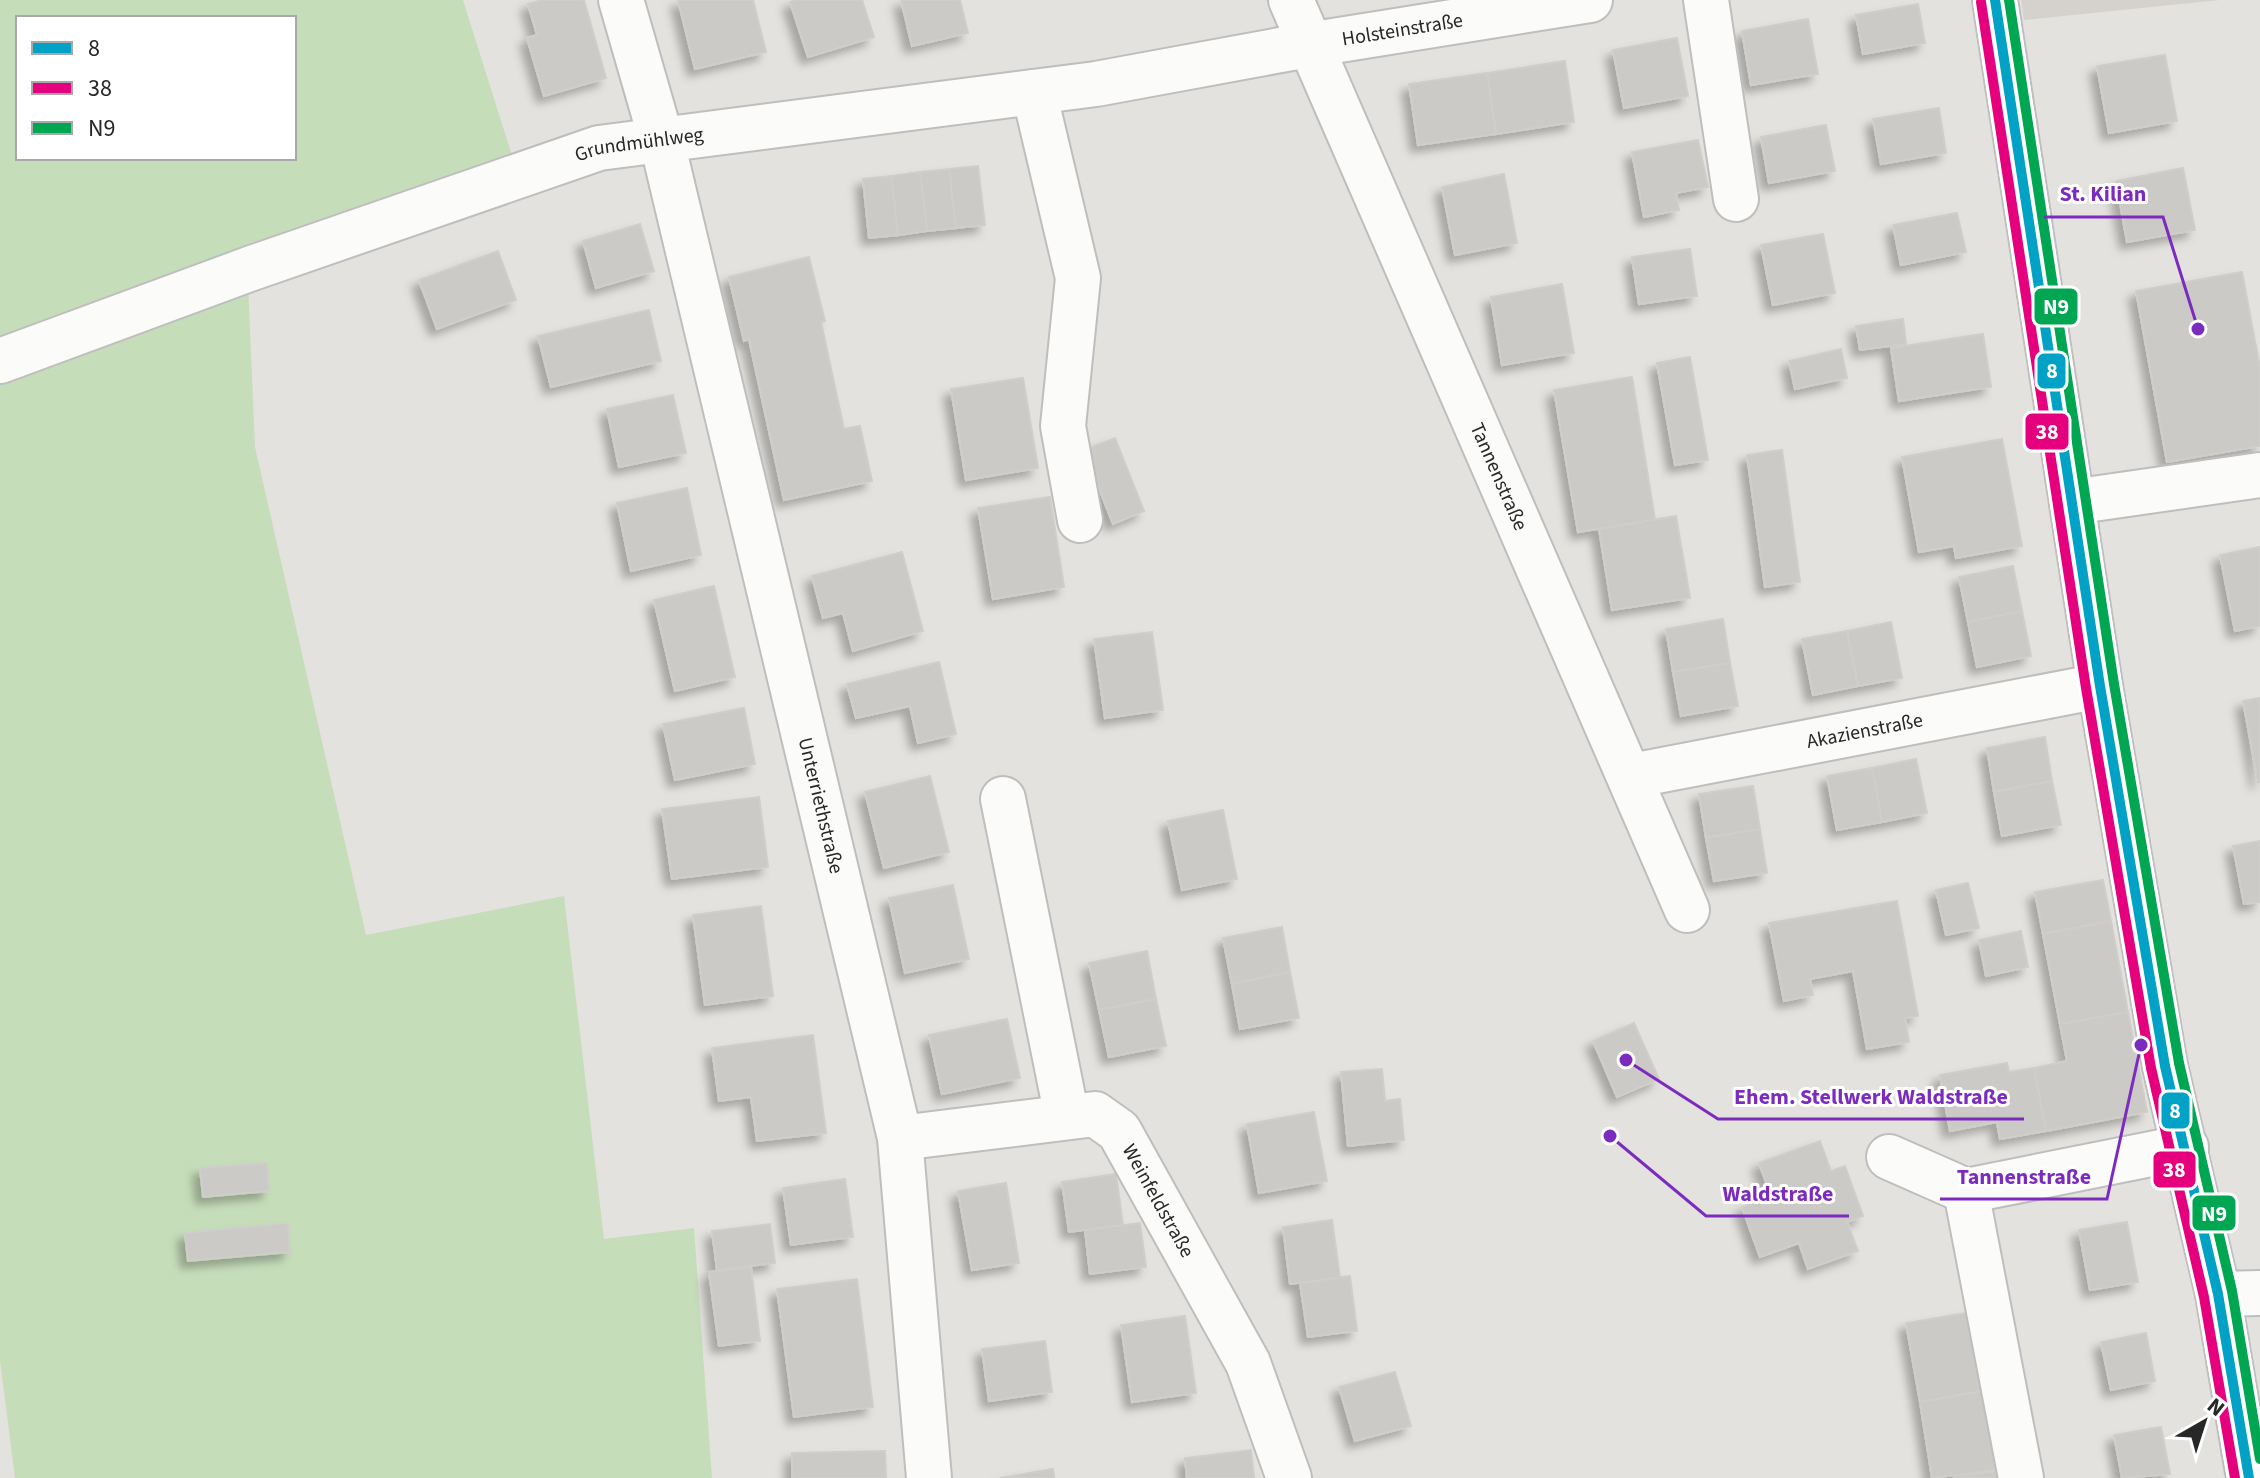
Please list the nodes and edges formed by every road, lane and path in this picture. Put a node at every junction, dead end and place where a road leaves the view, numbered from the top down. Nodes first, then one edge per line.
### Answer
1 (621, 0) edge
2 (1291, 0) edge
3 (1590, 0) edge
4 (1706, 0) edge
5 (1995, 0) edge
6 (1308, 45) junction
7 (1034, 92) junction
8 (662, 142) junction
9 (1736, 199) dead end
10 (0, 361) edge
11 (2260, 475) edge
12 (2072, 502) junction
13 (1080, 520) dead end
14 (2100, 686) junction
15 (1631, 776) junction
16 (1003, 799) dead end
17 (1687, 910) dead end
18 (1067, 1117) junction
19 (900, 1138) junction
20 (2186, 1147) junction
21 (1889, 1157) dead end
22 (1966, 1191) junction
23 (2239, 1293) edge
24 (929, 1478) edge
25 (1289, 1478) edge
26 (2021, 1478) edge
27 (2249, 1478) edge

1 - 8 street, Unterriethstraße
2 - 6 street, Tannenstraße
3 - 6 street, Holsteinstraße
4 - 9 street
5 - 12 street
6 - 7 street, Grundmühlweg
6 - 15 street, Tannenstraße
7 - 8 street, Grundmühlweg
7 - 13 street
8 - 10 street, Grundmühlweg
8 - 19 street, Unterriethstraße
11 - 12 street
12 - 14 street
14 - 15 street, Akazienstraße
14 - 20 street
15 - 17 street, Tannenstraße
16 - 18 street
18 - 19 street, Weinfeldstraße
18 - 25 street, Weinfeldstraße
19 - 24 street, Unterriethstraße
20 - 22 street
20 - 23 street
21 - 22 street
22 - 26 street
23 - 27 street

